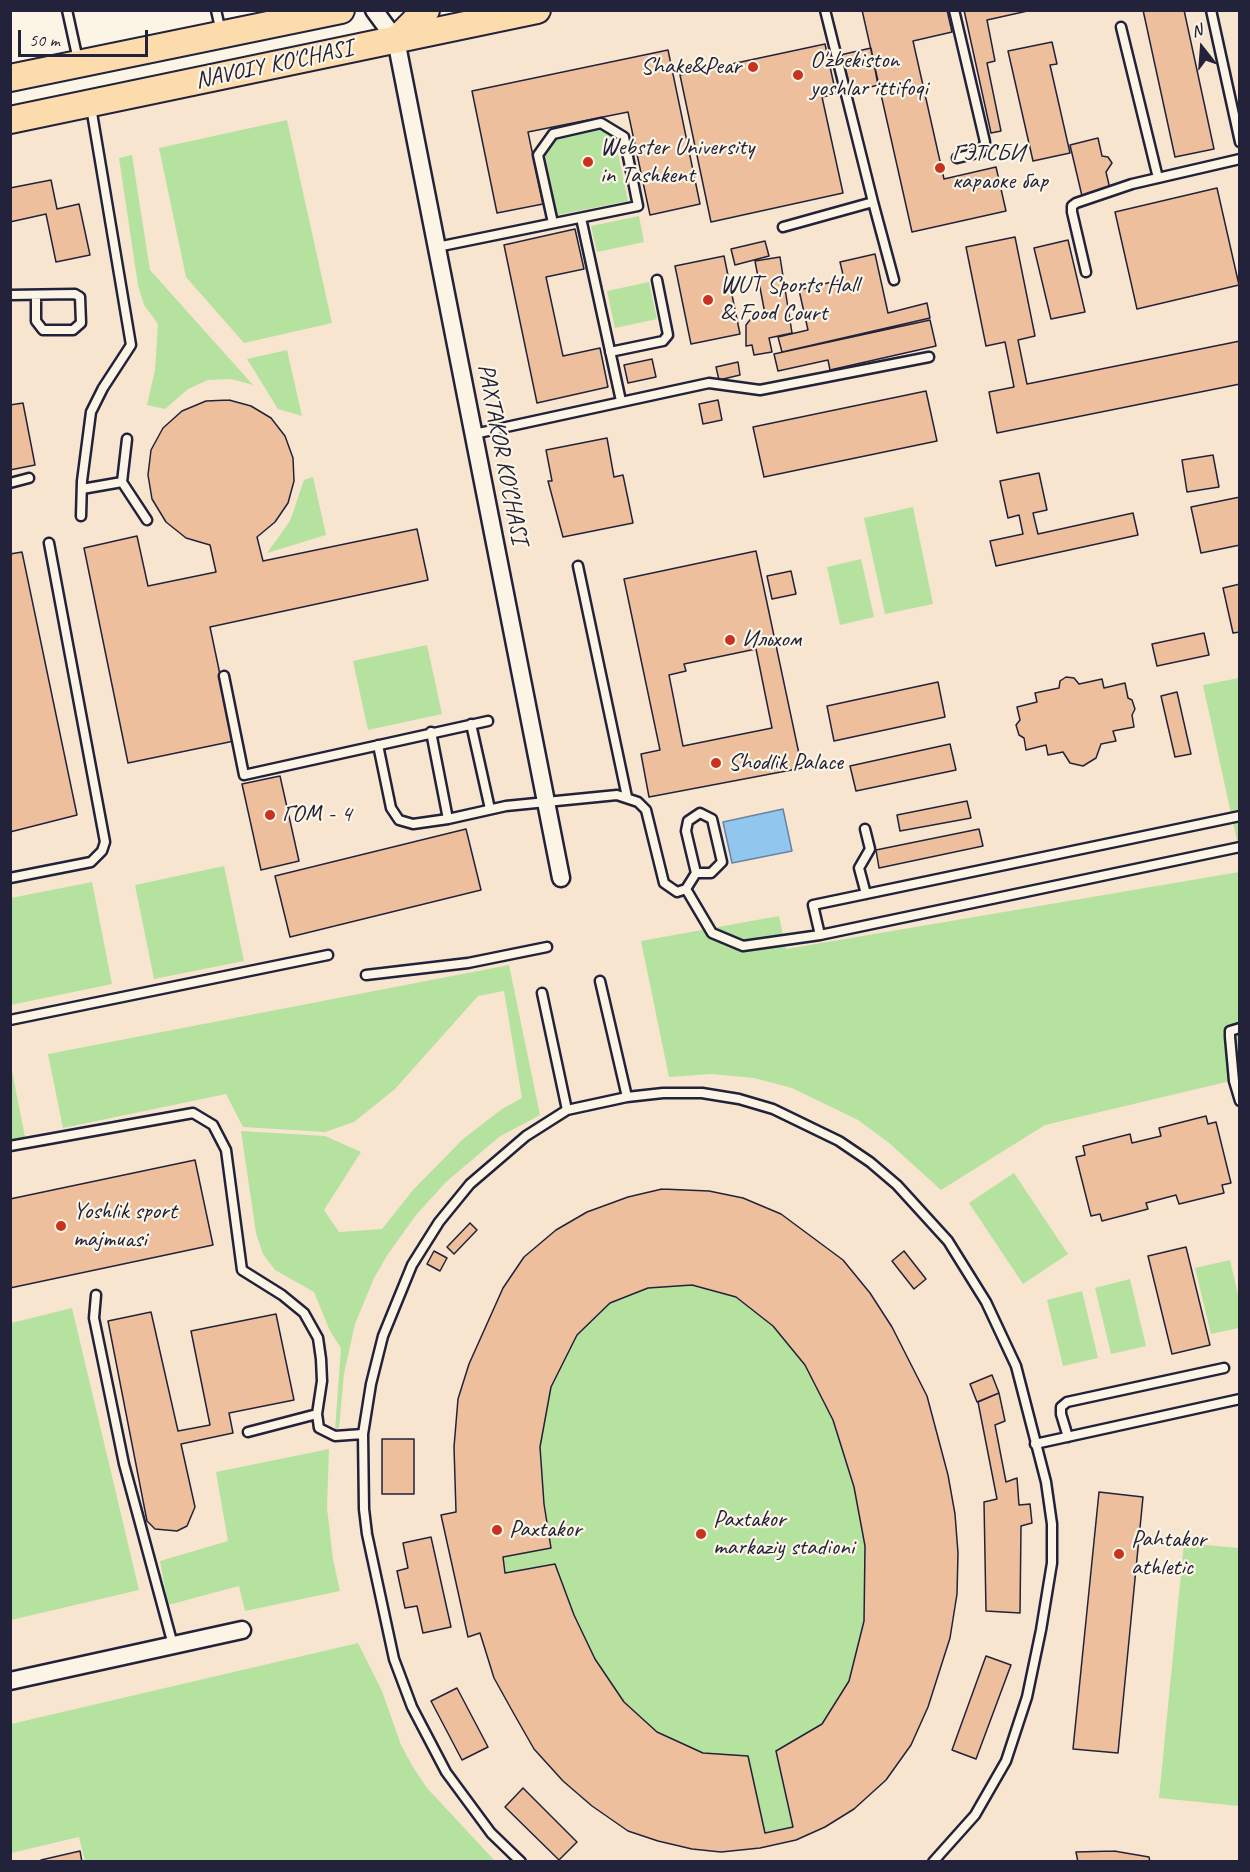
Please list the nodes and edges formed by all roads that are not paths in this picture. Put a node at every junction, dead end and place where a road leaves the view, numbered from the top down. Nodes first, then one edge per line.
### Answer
1 (67, 10) edge
2 (216, 10) edge
3 (341, 10) edge
4 (374, 10) edge
5 (426, 10) edge
6 (537, 10) edge
7 (825, 10) edge
8 (954, 10) edge
9 (1211, 10) edge
10 (308, 17) junction
11 (1121, 27) dead end
12 (222, 35) junction
13 (396, 40) junction
14 (79, 64) junction
15 (10, 78) edge
16 (91, 104) junction
17 (10, 120) edge
18 (1239, 142) edge
19 (957, 158) dead end
20 (1239, 159) edge
21 (1158, 178) junction
22 (873, 202) junction
23 (581, 218) junction
24 (553, 223) junction
25 (783, 227) dead end
26 (437, 247) junction
27 (1086, 272) dead end
28 (657, 280) dead end
29 (894, 280) dead end
30 (10, 295) edge
31 (36, 295) junction
32 (610, 352) junction
33 (929, 357) dead end
34 (621, 401) junction
35 (474, 434) junction
36 (127, 439) dead end
37 (30, 478) dead end
38 (122, 482) junction
39 (10, 483) edge
40 (82, 489) junction
41 (81, 516) dead end
42 (147, 520) dead end
43 (49, 543) dead end
44 (578, 566) dead end
45 (224, 676) dead end
46 (488, 721) dead end
47 (471, 724) junction
48 (431, 732) junction
49 (378, 745) junction
50 (627, 797) junction
51 (546, 800) junction
52 (490, 809) junction
53 (1239, 816) edge
54 (448, 819) junction
55 (865, 829) dead end
56 (1239, 847) edge
57 (696, 873) junction
58 (10, 878) edge
59 (561, 878) dead end
60 (686, 889) junction
61 (866, 894) junction
62 (820, 935) junction
63 (547, 947) dead end
64 (328, 955) dead end
65 (366, 975) dead end
66 (600, 981) dead end
67 (542, 993) dead end
68 (10, 1020) edge
69 (1239, 1028) edge
70 (1237, 1069) edge
71 (627, 1097) junction
72 (1239, 1101) edge
73 (567, 1110) junction
74 (10, 1146) edge
75 (96, 1295) dead end
76 (1224, 1368) dead end
77 (1239, 1399) edge
78 (317, 1414) junction
79 (248, 1432) dead end
80 (363, 1434) junction
81 (1068, 1437) junction
82 (1035, 1444) junction
83 (242, 1630) dead end
84 (173, 1645) junction
85 (10, 1681) edge
86 (521, 1862) edge
87 (933, 1862) edge

1 - 14 lane
2 - 12 lane
3 - 10 main road, NAVOIY KO'CHASI
4 - 13 street
5 - 13 main road
6 - 13 main road, NAVOIY KO'CHASI
7 - 22 lane
8 - 19 lane
9 - 18 lane
10 - 12 main road, NAVOIY KO'CHASI
10 - 16 main road
11 - 21 lane
12 - 14 main road, NAVOIY KO'CHASI
13 - 16 main road, NAVOIY KO'CHASI
13 - 26 street, PAXTAKOR KO'CHASI
14 - 15 main road, NAVOIY KO'CHASI
16 - 17 main road, NAVOIY KO'CHASI
16 - 40 lane
20 - 21 lane
21 - 27 lane
22 - 25 lane
22 - 29 lane
23 - 24 lane
23 - 24 lane
23 - 32 lane
24 - 26 lane
26 - 35 street, PAXTAKOR KO'CHASI
28 - 32 lane
30 - 31 lane
31 - 31 lane
32 - 34 lane
33 - 34 lane
34 - 35 lane
35 - 51 street, PAXTAKOR KO'CHASI
36 - 38 lane
37 - 39 lane
38 - 40 lane
38 - 42 lane
40 - 41 lane
43 - 58 lane
44 - 50 lane
45 - 49 lane
46 - 47 lane
47 - 48 lane
47 - 52 lane
48 - 49 lane
48 - 54 lane
49 - 54 lane
50 - 51 lane
50 - 60 lane
51 - 52 lane
51 - 59 street, PAXTAKOR KO'CHASI
52 - 54 lane
53 - 61 lane
55 - 61 lane
56 - 62 lane
57 - 57 lane
57 - 60 lane
60 - 62 lane
61 - 62 lane
63 - 65 lane
64 - 68 lane
66 - 71 lane
67 - 73 lane
69 - 70 lane
70 - 72 lane
71 - 73 lane
71 - 82 lane
73 - 80 lane
74 - 78 lane
75 - 84 lane
76 - 81 lane
77 - 81 lane
78 - 79 lane
78 - 80 lane
80 - 86 lane
81 - 82 lane
82 - 87 lane
83 - 84 street
84 - 85 street

